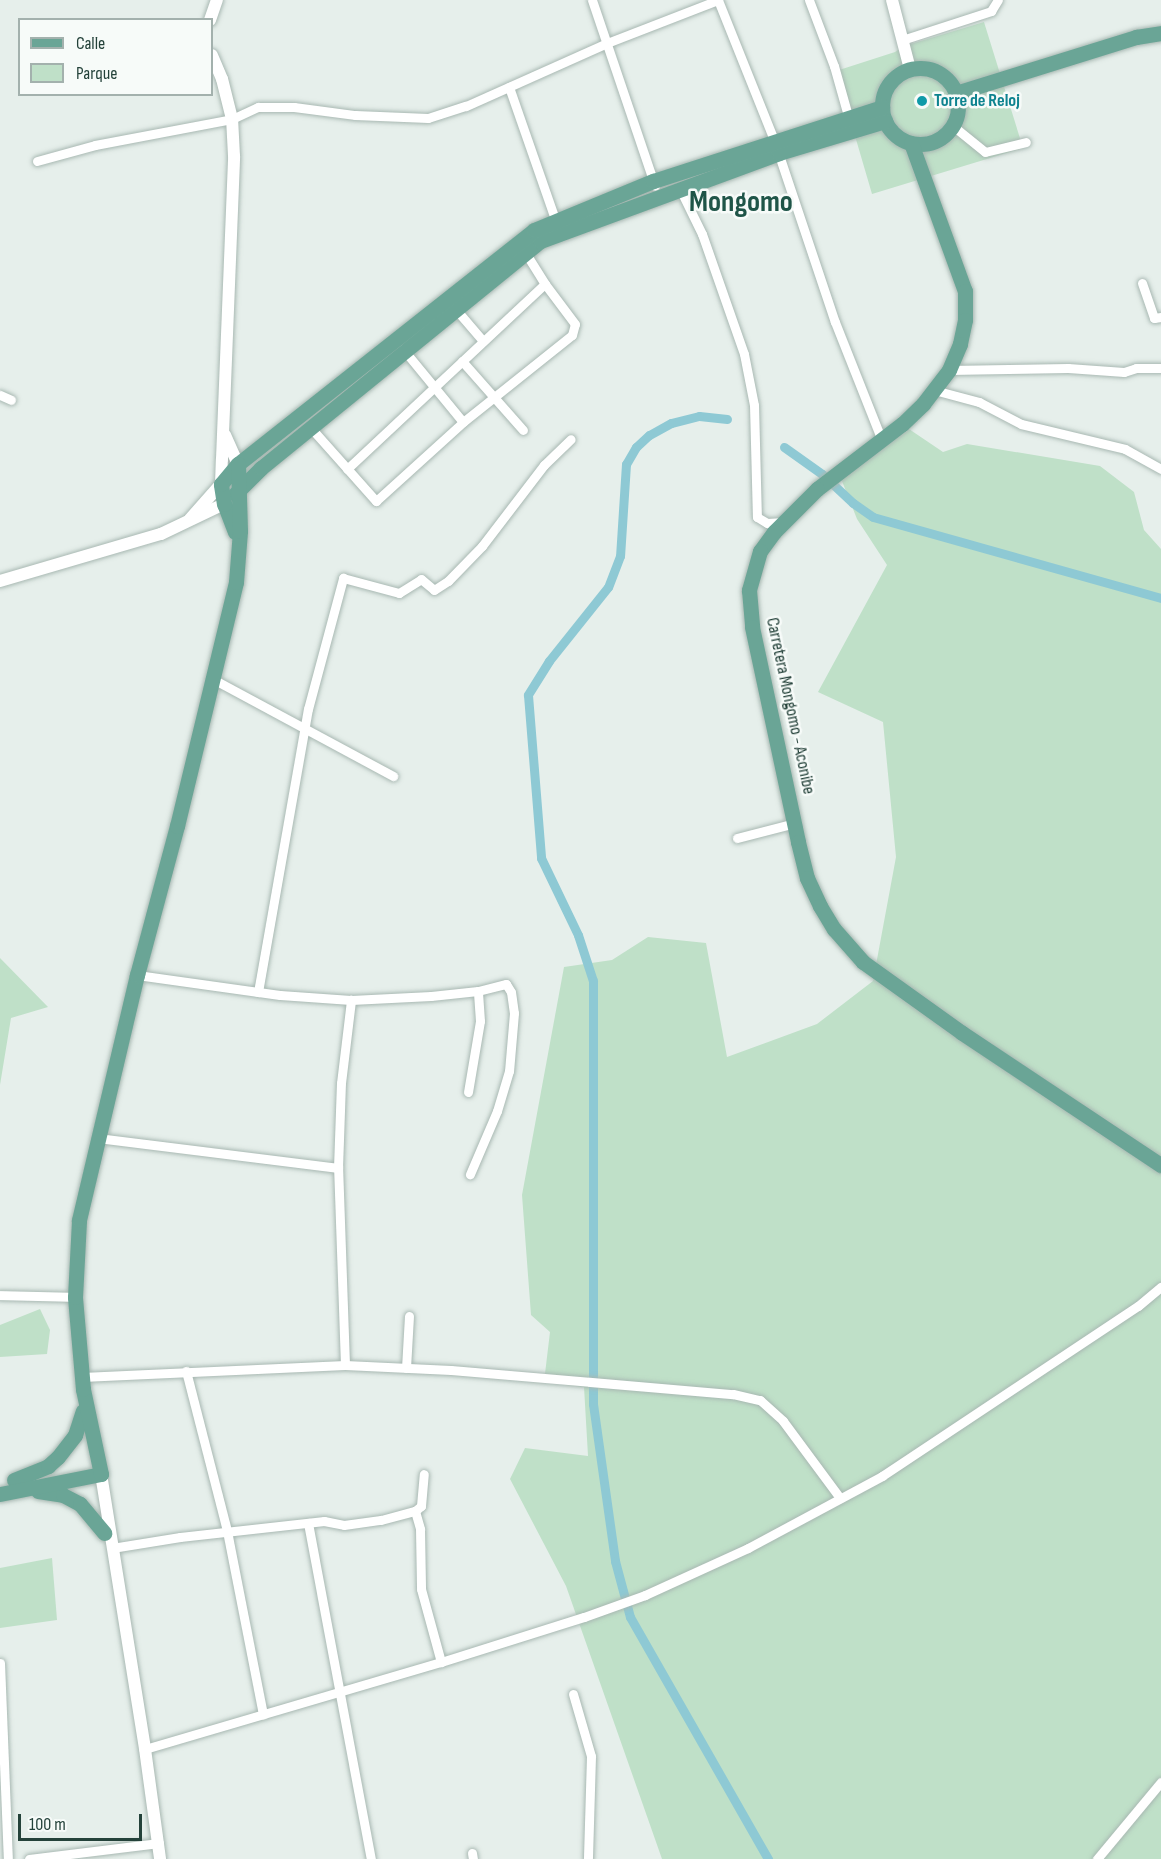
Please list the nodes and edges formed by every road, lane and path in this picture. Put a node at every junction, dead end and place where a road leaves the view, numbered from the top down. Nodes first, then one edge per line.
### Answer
1 (217, 0) edge
2 (592, 0) edge
3 (718, 0) edge
4 (809, 0) edge
5 (891, 0) edge
6 (998, 0) edge
7 (211, 18) edge
8 (1161, 33) edge
9 (902, 40) junction
10 (607, 43) junction
11 (213, 57) edge
12 (910, 69) junction
13 (509, 87) junction
14 (956, 93) junction
15 (884, 114) junction
16 (232, 119) junction
17 (850, 124) junction
18 (953, 126) junction
19 (1026, 142) dead end
20 (918, 143) junction
21 (776, 147) junction
22 (37, 161) dead end
23 (653, 181) junction
24 (680, 189) junction
25 (659, 196) junction
26 (557, 226) junction
27 (521, 247) junction
28 (1142, 283) dead end
29 (545, 284) junction
30 (450, 303) junction
31 (1161, 317) edge
32 (395, 338) junction
33 (483, 341) junction
34 (405, 351) junction
35 (462, 361) junction
36 (1161, 368) edge
37 (949, 370) junction
38 (434, 387) junction
39 (934, 390) junction
40 (0, 395) edge
41 (494, 396) junction
42 (11, 400) dead end
43 (463, 422) junction
44 (223, 428) junction
45 (311, 428) junction
46 (523, 430) dead end
47 (881, 438) junction
48 (571, 439) dead end
49 (238, 464) junction
50 (347, 469) junction
51 (1161, 469) edge
52 (221, 484) junction
53 (240, 490) junction
54 (224, 504) junction
55 (190, 519) junction
56 (784, 522) junction
57 (239, 549) junction
58 (0, 581) edge
59 (211, 678) junction
60 (305, 727) junction
61 (393, 776) dead end
62 (795, 823) junction
63 (736, 838) dead end
64 (137, 975) junction
65 (478, 991) junction
66 (258, 992) junction
67 (351, 999) junction
68 (468, 1092) dead end
69 (98, 1138) junction
70 (1161, 1164) edge
71 (338, 1167) junction
72 (470, 1174) dead end
73 (1161, 1287) edge
74 (0, 1295) edge
75 (75, 1297) junction
76 (409, 1316) dead end
77 (345, 1365) junction
78 (406, 1368) junction
79 (186, 1371) junction
80 (82, 1383) junction
81 (83, 1410) junction
82 (96, 1472) junction
83 (424, 1474) dead end
84 (10, 1484) edge
85 (0, 1494) edge
86 (840, 1498) junction
87 (416, 1511) junction
88 (308, 1522) junction
89 (227, 1531) junction
90 (104, 1533) junction
91 (112, 1548) junction
92 (441, 1662) junction
93 (0, 1663) edge
94 (339, 1691) junction
95 (573, 1694) dead end
96 (263, 1715) junction
97 (145, 1749) junction
98 (1161, 1782) edge
99 (159, 1843) junction
100 (78, 1856) edge
101 (8, 1859) edge
102 (29, 1859) edge
103 (160, 1859) edge
104 (371, 1859) edge
105 (588, 1859) edge
106 (1097, 1859) edge

1 - 7 street
2 - 10 street
3 - 10 street
3 - 21 street
4 - 17 street
5 - 9 street
6 - 9 street
8 - 14 main road
9 - 12 street
10 - 13 street
10 - 23 street
11 - 16 street
12 - 14 main road
12 - 15 main road
13 - 16 street
13 - 26 street
14 - 18 main road
15 - 17 main road
15 - 20 main road
16 - 22 street
16 - 44 street
17 - 21 main road
18 - 19 street
18 - 20 main road
20 - 37 main road, Carretera Mongomo - Aconibe
21 - 23 main road
21 - 24 main road
21 - 47 street
23 - 25 street
23 - 26 main road
24 - 25 main road
24 - 56 street
25 - 26 main road
26 - 27 main road
27 - 29 street
27 - 30 main road
28 - 31 street
29 - 33 street
29 - 41 street
30 - 32 main road
30 - 33 street
30 - 34 main road
32 - 34 street
32 - 49 main road
33 - 35 street
34 - 38 street
34 - 45 main road
35 - 38 street
35 - 41 street
36 - 37 street
37 - 39 main road, Carretera Mongomo - Aconibe
38 - 43 street
38 - 50 street
39 - 47 main road, Carretera Mongomo - Aconibe
39 - 51 street
40 - 42 street
41 - 43 street
41 - 46 street
43 - 50 street
44 - 49 street
44 - 52 street
45 - 50 street
45 - 53 main road
47 - 56 main road, Carretera Mongomo - Aconibe
48 - 60 street
49 - 52 main road
49 - 53 main road
52 - 54 main road
52 - 55 street
53 - 54 main road
53 - 57 main road
54 - 55 street
54 - 57 main road
55 - 58 street
56 - 62 main road, Carretera Mongomo - Aconibe
57 - 59 main road
59 - 60 street
59 - 64 main road
60 - 61 street
60 - 66 street
62 - 63 street
62 - 70 main road, Carretera Mongomo - Aconibe
64 - 66 street
64 - 69 main road
65 - 67 street
65 - 68 street
65 - 72 street
66 - 67 street
67 - 71 street
69 - 71 street
69 - 75 main road
71 - 77 street
73 - 86 street
74 - 75 street
75 - 80 main road
76 - 78 street
77 - 78 street
77 - 79 street
78 - 86 street
79 - 80 street
79 - 89 street
80 - 81 main road
80 - 82 main road
81 - 82 main road
81 - 84 main road
82 - 84 main road
82 - 90 street
82 - 91 street
83 - 87 street
84 - 85 main road
84 - 90 main road
86 - 92 street
87 - 88 street
87 - 92 street
88 - 89 street
88 - 94 street
89 - 91 street
89 - 96 street
90 - 91 street
91 - 97 street
92 - 94 street
93 - 101 street
94 - 96 street
94 - 104 street
95 - 105 street
96 - 97 street
97 - 99 street
98 - 106 street
99 - 100 street
99 - 103 street
100 - 102 street

